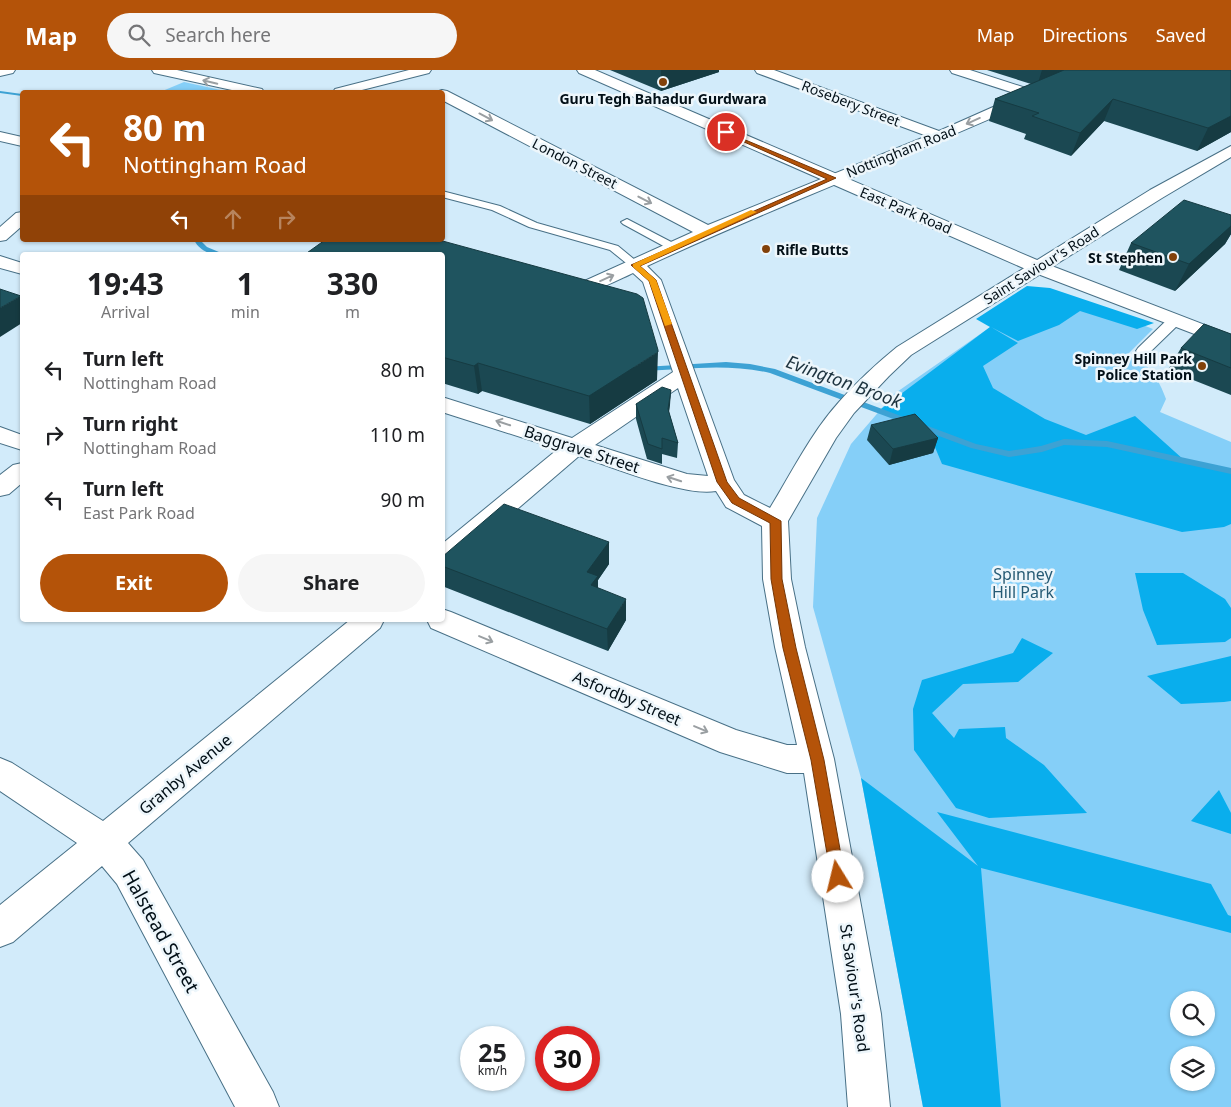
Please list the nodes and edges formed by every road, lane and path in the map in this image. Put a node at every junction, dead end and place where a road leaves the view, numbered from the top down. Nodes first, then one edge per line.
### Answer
1 (8, 70) edge
2 (160, 70) edge
3 (584, 70) edge
4 (762, 70) edge
5 (957, 70) edge
6 (1087, 70) edge
7 (0, 72) edge
8 (401, 72) edge
9 (432, 86) edge
10 (248, 90) edge
11 (346, 90) edge
12 (445, 93) edge
13 (1034, 95) junction
14 (0, 136) edge
15 (936, 140) junction
16 (20, 141) edge
17 (1231, 151) edge
18 (832, 178) junction
19 (1156, 194) junction
20 (445, 195) edge
21 (1175, 200) dead end
22 (20, 219) edge
23 (627, 222) dead end
24 (707, 232) junction
25 (0, 236) edge
26 (673, 247) junction
27 (0, 262) edge
28 (635, 265) junction
29 (1037, 267) junction
30 (20, 268) edge
31 (537, 284) edge
32 (1175, 320) junction
33 (1231, 342) edge
34 (1143, 351) dead end
35 (683, 367) junction
36 (445, 405) edge
37 (0, 434) edge
38 (20, 442) edge
39 (575, 447) junction
40 (20, 473) edge
41 (722, 482) junction
42 (0, 488) edge
43 (776, 521) junction
44 (445, 556) edge
45 (445, 621) edge
46 (368, 622) edge
47 (818, 760) junction
48 (0, 773) edge
49 (104, 841) junction
50 (0, 929) edge
51 (258, 1107) edge
52 (869, 1107) edge

1 - 7 street
10 -> 2 street
3 - 18 street, East Park Road
4 - 15 street, Rosebery Street
5 - 13 street
6 - 13 street, Nottingham Road
8 - 9 street, London Street
8 - 11 street
12 -> 24 street, London Street
13 -> 15 street, Nottingham Road
14 - 16 street
15 - 18 street, Nottingham Road
17 - 19 street, Saint Saviour's Road
18 - 24 street, Nottingham Road
18 - 29 street, East Park Road
19 - 21 street
19 - 29 street, Saint Saviour's Road
20 - 28 lane
22 - 25 street
23 - 26 lane
24 - 26 street, Nottingham Road
26 - 28 street, Nottingham Road
27 - 30 street
31 -> 28 street, Nottingham Road
28 - 35 street
29 - 32 street, East Park Road
29 - 43 street, Saint Saviour's Road
32 - 33 street, East Park Road
32 - 34 lane
35 - 39 street
35 - 41 street
39 -> 36 street, Baggrave Street
37 - 38 street
41 -> 39 street, Baggrave Street
39 - 44 street
40 - 42 street
41 - 43 street
43 - 47 street, St Saviour's Road
45 -> 47 street, Asfordby Street
46 - 49 street, Granby Avenue
47 - 52 street, St Saviour's Road
48 - 49 street, Halstead Street
49 - 50 street, Granby Avenue
49 - 51 street, Halstead Street

